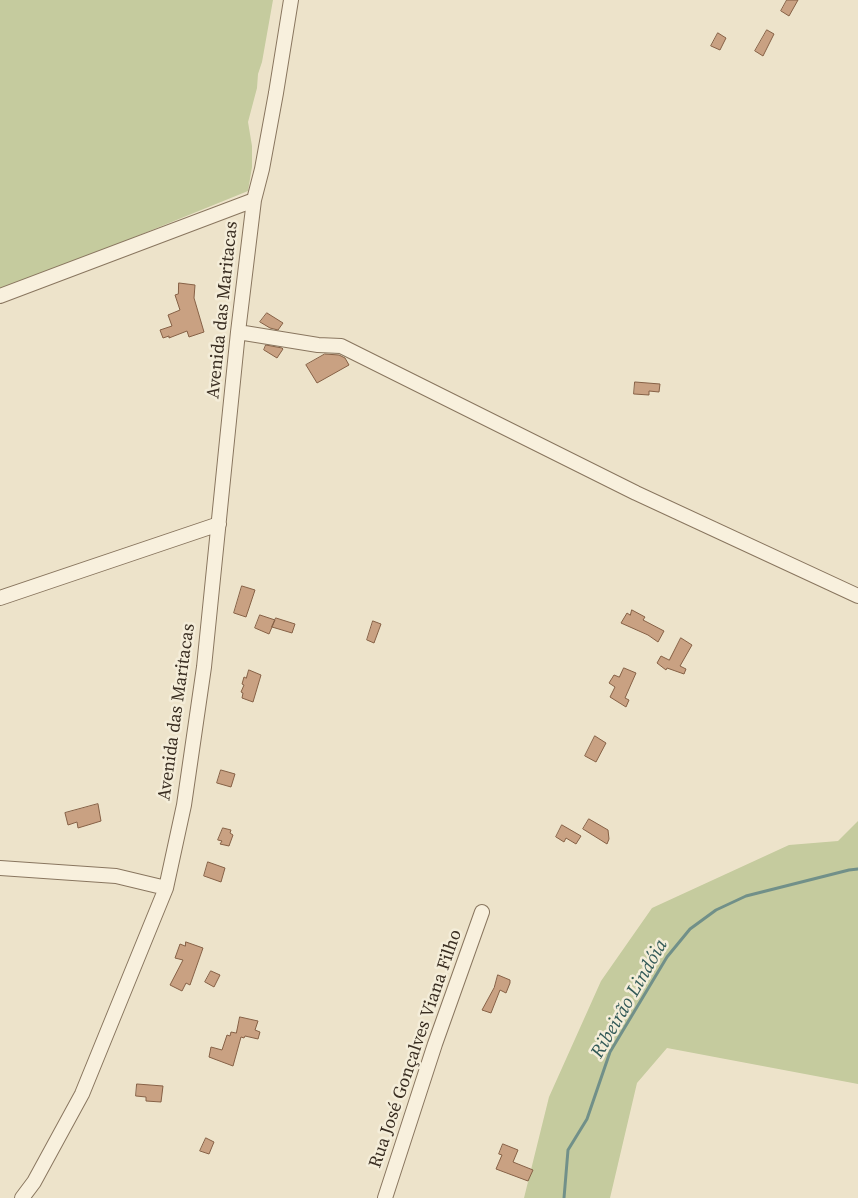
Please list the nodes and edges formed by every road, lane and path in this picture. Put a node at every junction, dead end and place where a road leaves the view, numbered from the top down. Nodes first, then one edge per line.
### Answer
1 (291, 0) edge
2 (254, 200) junction
3 (0, 296) edge
4 (238, 332) junction
5 (219, 524) junction
6 (858, 596) edge
7 (0, 598) edge
8 (0, 868) edge
9 (166, 888) junction
10 (482, 912) dead end
11 (22, 1198) edge
12 (385, 1198) edge

1 - 2 street, Avenida das Maritacas
2 - 3 street
2 - 4 street, Avenida das Maritacas
4 - 5 street, Avenida das Maritacas
4 - 6 street
5 - 7 street
5 - 9 street, Avenida das Maritacas
8 - 9 street
9 - 11 street, Avenida das Maritacas
10 - 12 street, Rua José Gonçalves Viana Filho

